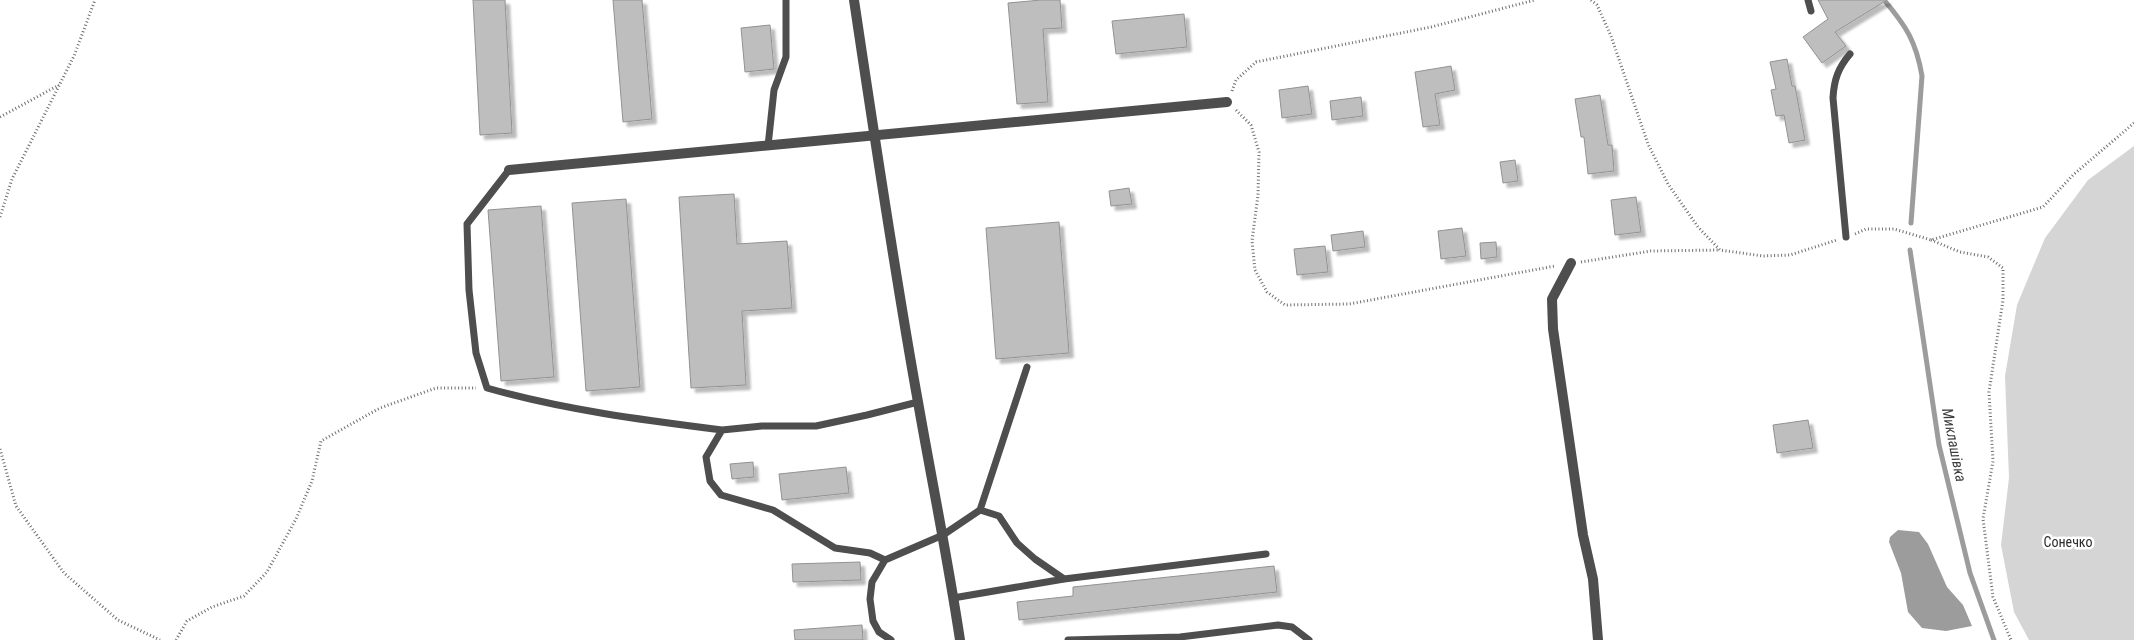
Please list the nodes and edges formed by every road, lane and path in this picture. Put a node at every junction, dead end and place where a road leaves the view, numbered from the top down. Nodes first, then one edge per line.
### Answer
1 (95, 0) edge
2 (786, 0) edge
3 (854, 0) edge
4 (1535, 0) edge
5 (1591, 0) edge
6 (1808, 0) edge
7 (1812, 11) dead end
8 (1850, 54) dead end
9 (59, 84) junction
10 (1227, 102) junction
11 (0, 117) edge
12 (2134, 123) edge
13 (874, 136) junction
14 (768, 146) junction
15 (509, 170) joint
16 (0, 217) edge
17 (1846, 237) junction
18 (1930, 240) junction
19 (1720, 250) junction
20 (1571, 263) junction
21 (1027, 368) dead end
22 (487, 388) junction
23 (918, 402) junction
24 (722, 430) junction
25 (0, 449) edge
26 (980, 510) junction
27 (943, 534) junction
28 (1266, 554) dead end
29 (885, 560) junction
30 (1064, 579) junction
31 (954, 598) junction
32 (160, 640) edge
33 (176, 640) edge
34 (891, 640) edge
35 (960, 640) edge
36 (1068, 640) edge
37 (1309, 640) edge
38 (1598, 640) edge
39 (2011, 640) edge

1 - 9 path
2 - 14 lane
3 - 13 street
4 - 10 path
5 - 19 path
6 - 7 lane
8 - 17 lane
9 - 11 path
9 - 16 path
10 - 13 street
10 - 20 path
12 - 18 path
13 - 14 street
13 - 23 street
14 - 15 street
15 - 22 lane
17 - 18 path
17 - 19 path
18 - 39 path
19 - 20 path
20 - 38 street
21 - 26 lane
22 - 24 lane
22 - 33 path
23 - 24 lane
23 - 27 street
24 - 29 lane
25 - 32 path
26 - 27 lane
26 - 30 lane
27 - 29 lane
27 - 31 street
28 - 30 lane
29 - 34 lane
30 - 31 lane
31 - 35 street
36 - 37 lane

